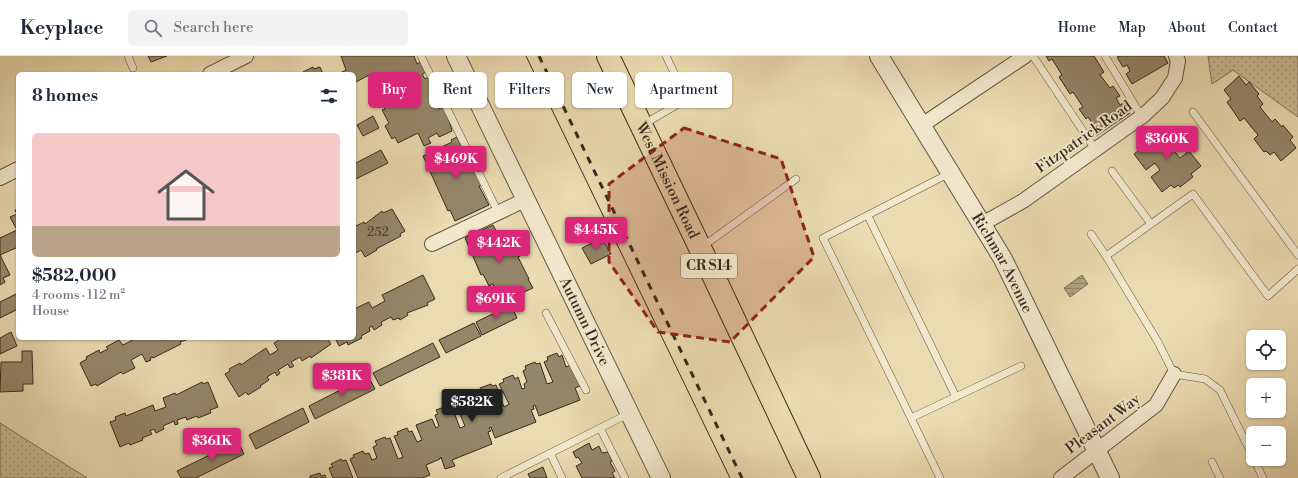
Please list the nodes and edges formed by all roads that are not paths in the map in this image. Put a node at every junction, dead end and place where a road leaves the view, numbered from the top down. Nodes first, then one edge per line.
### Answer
1 (128, 56) edge
2 (246, 56) edge
3 (421, 56) edge
4 (456, 56) edge
5 (608, 56) edge
6 (666, 56) edge
7 (879, 56) edge
8 (1025, 56) edge
9 (1033, 56) edge
10 (1105, 56) edge
11 (1176, 56) edge
12 (133, 68) dead end
13 (214, 72) edge
14 (1193, 112) dead end
15 (1142, 117) junction
16 (922, 125) junction
17 (642, 126) junction
18 (1096, 149) junction
19 (16, 170) edge
20 (1112, 171) dead end
21 (951, 173) junction
22 (0, 178) edge
23 (796, 179) dead end
24 (526, 199) junction
25 (498, 212) junction
26 (868, 216) junction
27 (982, 224) junction
28 (1151, 224) junction
29 (1091, 234) dead end
30 (432, 244) dead end
31 (700, 248) junction
32 (1298, 255) edge
33 (1106, 256) junction
34 (1298, 269) edge
35 (546, 313) dead end
36 (1021, 366) dead end
37 (1174, 374) junction
38 (586, 390) dead end
39 (956, 397) junction
40 (630, 413) junction
41 (910, 418) junction
42 (600, 428) junction
43 (1246, 444) edge
44 (1096, 450) junction
45 (550, 453) junction
46 (1212, 462) dead end
47 (1257, 466) edge
48 (501, 478) edge
49 (562, 478) edge
50 (625, 478) edge
51 (662, 478) edge
52 (809, 478) edge
53 (940, 478) edge
54 (1061, 478) edge
55 (1110, 478) edge
56 (1220, 478) edge
57 (1263, 478) edge

1 - 12 lane
2 - 13 street
3 - 25 lane
4 - 24 street, Autumn Drive
5 - 17 main road, West Mission Road / CR S14
6 - 17 lane
7 - 16 street, Richmar Avenue
8 - 16 street
9 - 18 lane
10 - 15 lane
11 - 15 street, Fitzpatrick Road
14 - 32 lane
15 - 18 street, Fitzpatrick Road
16 - 21 street, Richmar Avenue
17 - 31 main road, West Mission Road / CR S14
18 - 27 street, Fitzpatrick Road
19 - 22 street
20 - 28 lane
21 - 26 lane
21 - 27 street, Richmar Avenue
23 - 31 lane
24 - 25 street
24 - 40 street, Autumn Drive
25 - 30 street
26 - 39 lane
26 - 41 lane
27 - 44 street, Richmar Avenue
28 - 33 lane
28 - 34 lane
29 - 33 lane
31 - 52 main road, West Mission Road / CR S14
33 - 37 lane
35 - 38 lane
36 - 39 lane
37 - 43 lane
37 - 44 street, Pleasant Way
39 - 41 lane
40 - 42 lane
40 - 51 street, Autumn Drive
41 - 53 lane
42 - 45 lane
42 - 50 lane
44 - 54 street, Pleasant Way
44 - 55 street, Richmar Avenue
45 - 48 lane
45 - 49 lane
46 - 56 lane
47 - 57 lane

